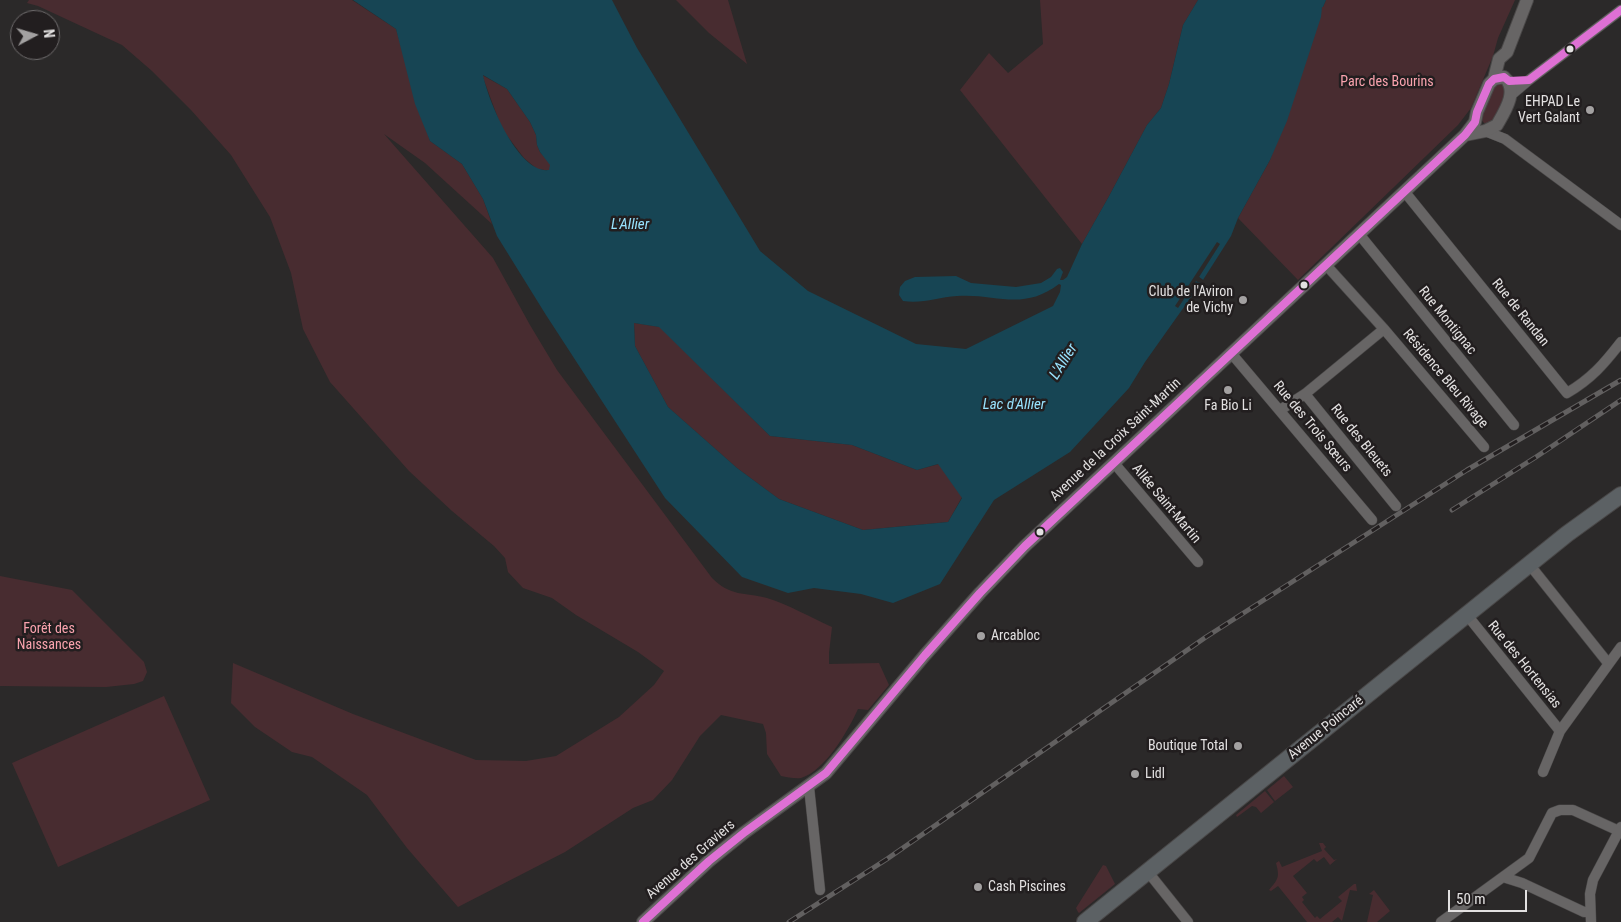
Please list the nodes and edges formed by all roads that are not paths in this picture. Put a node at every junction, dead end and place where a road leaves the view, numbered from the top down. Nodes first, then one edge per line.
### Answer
1 (1527, 0) edge
2 (1621, 10) edge
3 (1494, 79) junction
4 (1529, 80) junction
5 (1509, 81) junction
6 (1510, 96) junction
7 (1481, 128) junction
8 (1404, 191) junction
9 (1621, 225) edge
10 (1359, 234) junction
11 (1326, 265) junction
12 (1384, 328) junction
13 (1621, 342) edge
14 (1231, 353) junction
15 (1305, 394) junction
16 (1280, 410) junction
17 (1514, 425) dead end
18 (1484, 447) dead end
19 (1114, 463) junction
20 (1620, 491) edge
21 (1396, 506) dead end
22 (1372, 520) dead end
23 (1198, 562) dead end
24 (1529, 564) junction
25 (1467, 615) junction
26 (1621, 646) edge
27 (1608, 663) junction
28 (1560, 731) junction
29 (1544, 772) dead end
30 (809, 787) junction
31 (1620, 829) edge
32 (1148, 872) junction
33 (1503, 877) junction
34 (820, 890) dead end
35 (1591, 919) edge
36 (643, 922) edge
37 (1086, 922) edge
38 (1188, 922) edge
39 (1441, 922) edge

1 - 3 street
2 - 4 street
3 - 5 street
3 - 7 street
4 - 5 street
4 - 6 street
5 - 6 street
6 - 7 street
7 - 8 street, Avenue de la Croix Saint-Martin
7 - 9 street
8 - 10 street, Avenue de la Croix Saint-Martin
8 - 13 street, Rue de Randan
10 - 11 street, Avenue de la Croix Saint-Martin
10 - 17 street, Rue Montignac
11 - 12 street, Résidence Bleu Rivage
11 - 14 street, Avenue de la Croix Saint-Martin
12 - 15 street, Résidence Bleu Rivage
12 - 18 street, Résidence Bleu Rivage
14 - 16 street, Rue des Trois Sœurs
14 - 19 street, Avenue de la Croix Saint-Martin
15 - 16 street, Résidence Bleu Rivage
15 - 21 street, Rue des Bleuets
16 - 22 street, Rue des Trois Sœurs
19 - 23 street, Allée Saint-Martin
19 - 30 street, Avenue de la Croix Saint-Martin
20 - 24 main road, Avenue Poincaré
24 - 25 main road, Avenue Poincaré
24 - 27 street
25 - 28 street, Rue des Hortensias
25 - 32 main road, Avenue Poincaré
26 - 27 street
27 - 28 street
28 - 29 street
30 - 34 street
30 - 36 street, Avenue des Graviers
31 - 33 street
31 - 35 street
32 - 37 main road, Avenue Poincaré
32 - 38 street
33 - 35 street
33 - 39 street

